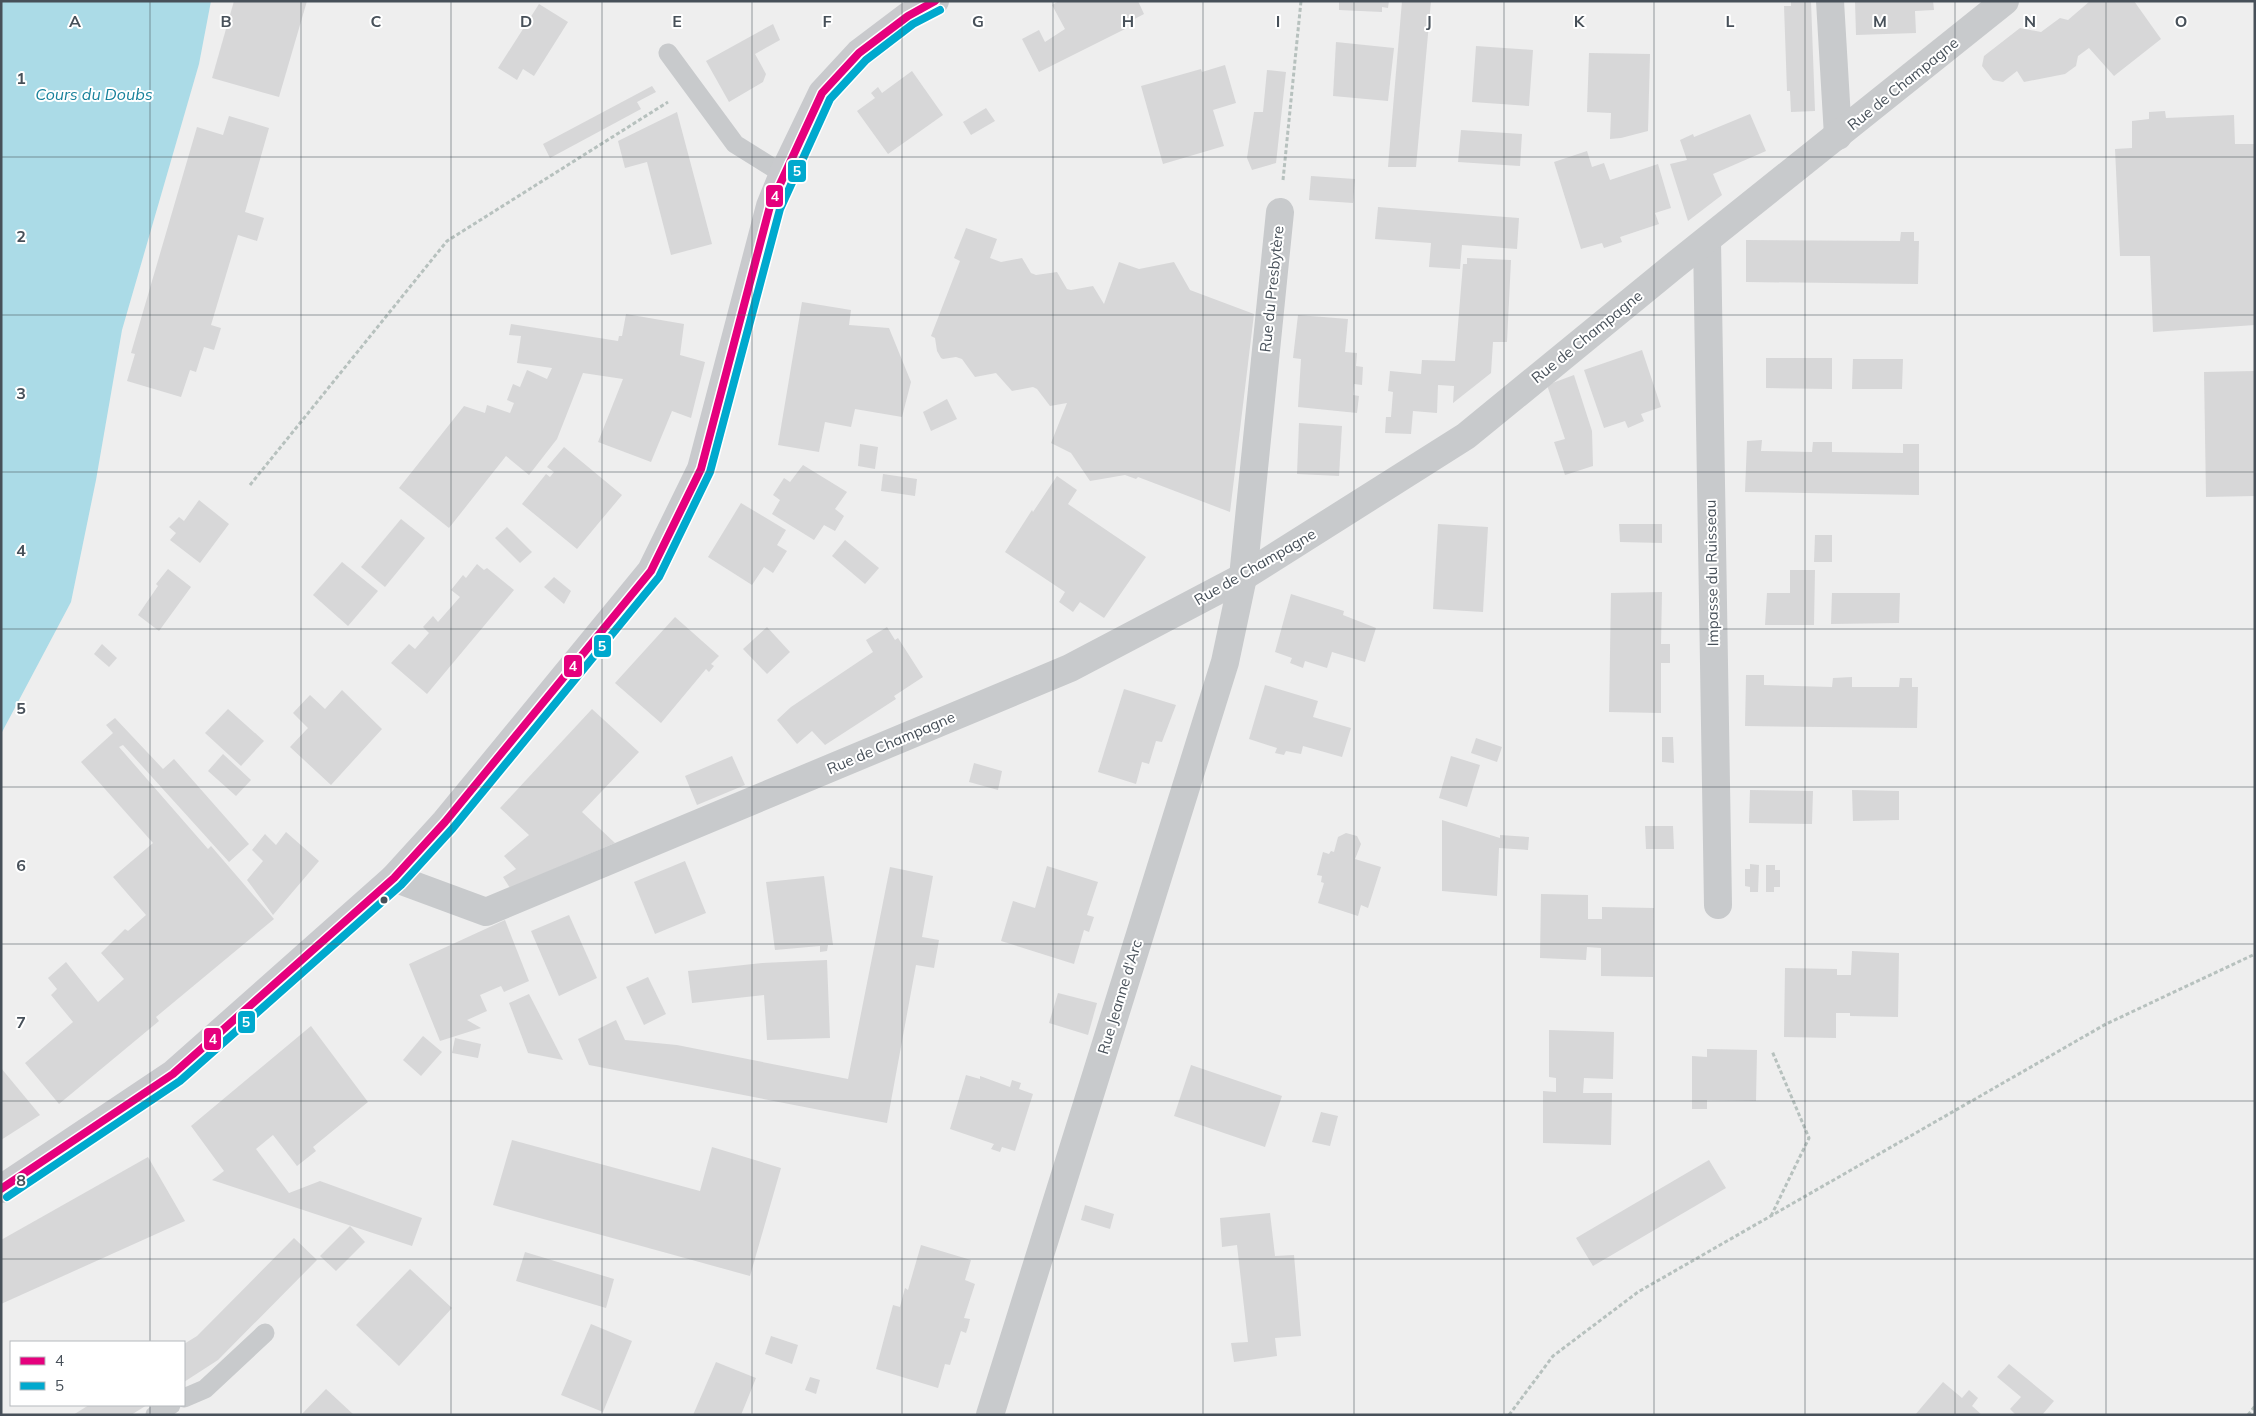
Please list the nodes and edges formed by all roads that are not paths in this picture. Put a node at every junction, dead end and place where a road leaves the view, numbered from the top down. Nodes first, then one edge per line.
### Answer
1 (935, 1) edge
2 (1830, 1) edge
3 (2005, 1) edge
4 (668, 53) dead end
5 (1838, 136) junction
6 (783, 174) junction
7 (1280, 212) road end
8 (1708, 241) junction
9 (1243, 577) junction
10 (394, 878) junction
11 (1718, 905) dead end
12 (1, 1189) edge
13 (265, 1333) dead end
14 (185, 1398) edge
15 (169, 1406) edge
16 (155, 1415) edge
17 (990, 1415) edge

1 - 6 street
2 - 5 street
3 - 5 street, Rue de Champagne
4 - 6 lane
5 - 8 street, Rue de Champagne
6 - 10 street
7 - 9 street, Rue du Presbytère
8 - 9 street, Rue de Champagne
8 - 11 street, Impasse du Ruisseau
9 - 10 street, Rue de Champagne
9 - 17 street, Rue Jeanne d'Arc
10 - 12 street
13 - 14 lane
15 - 16 lane

